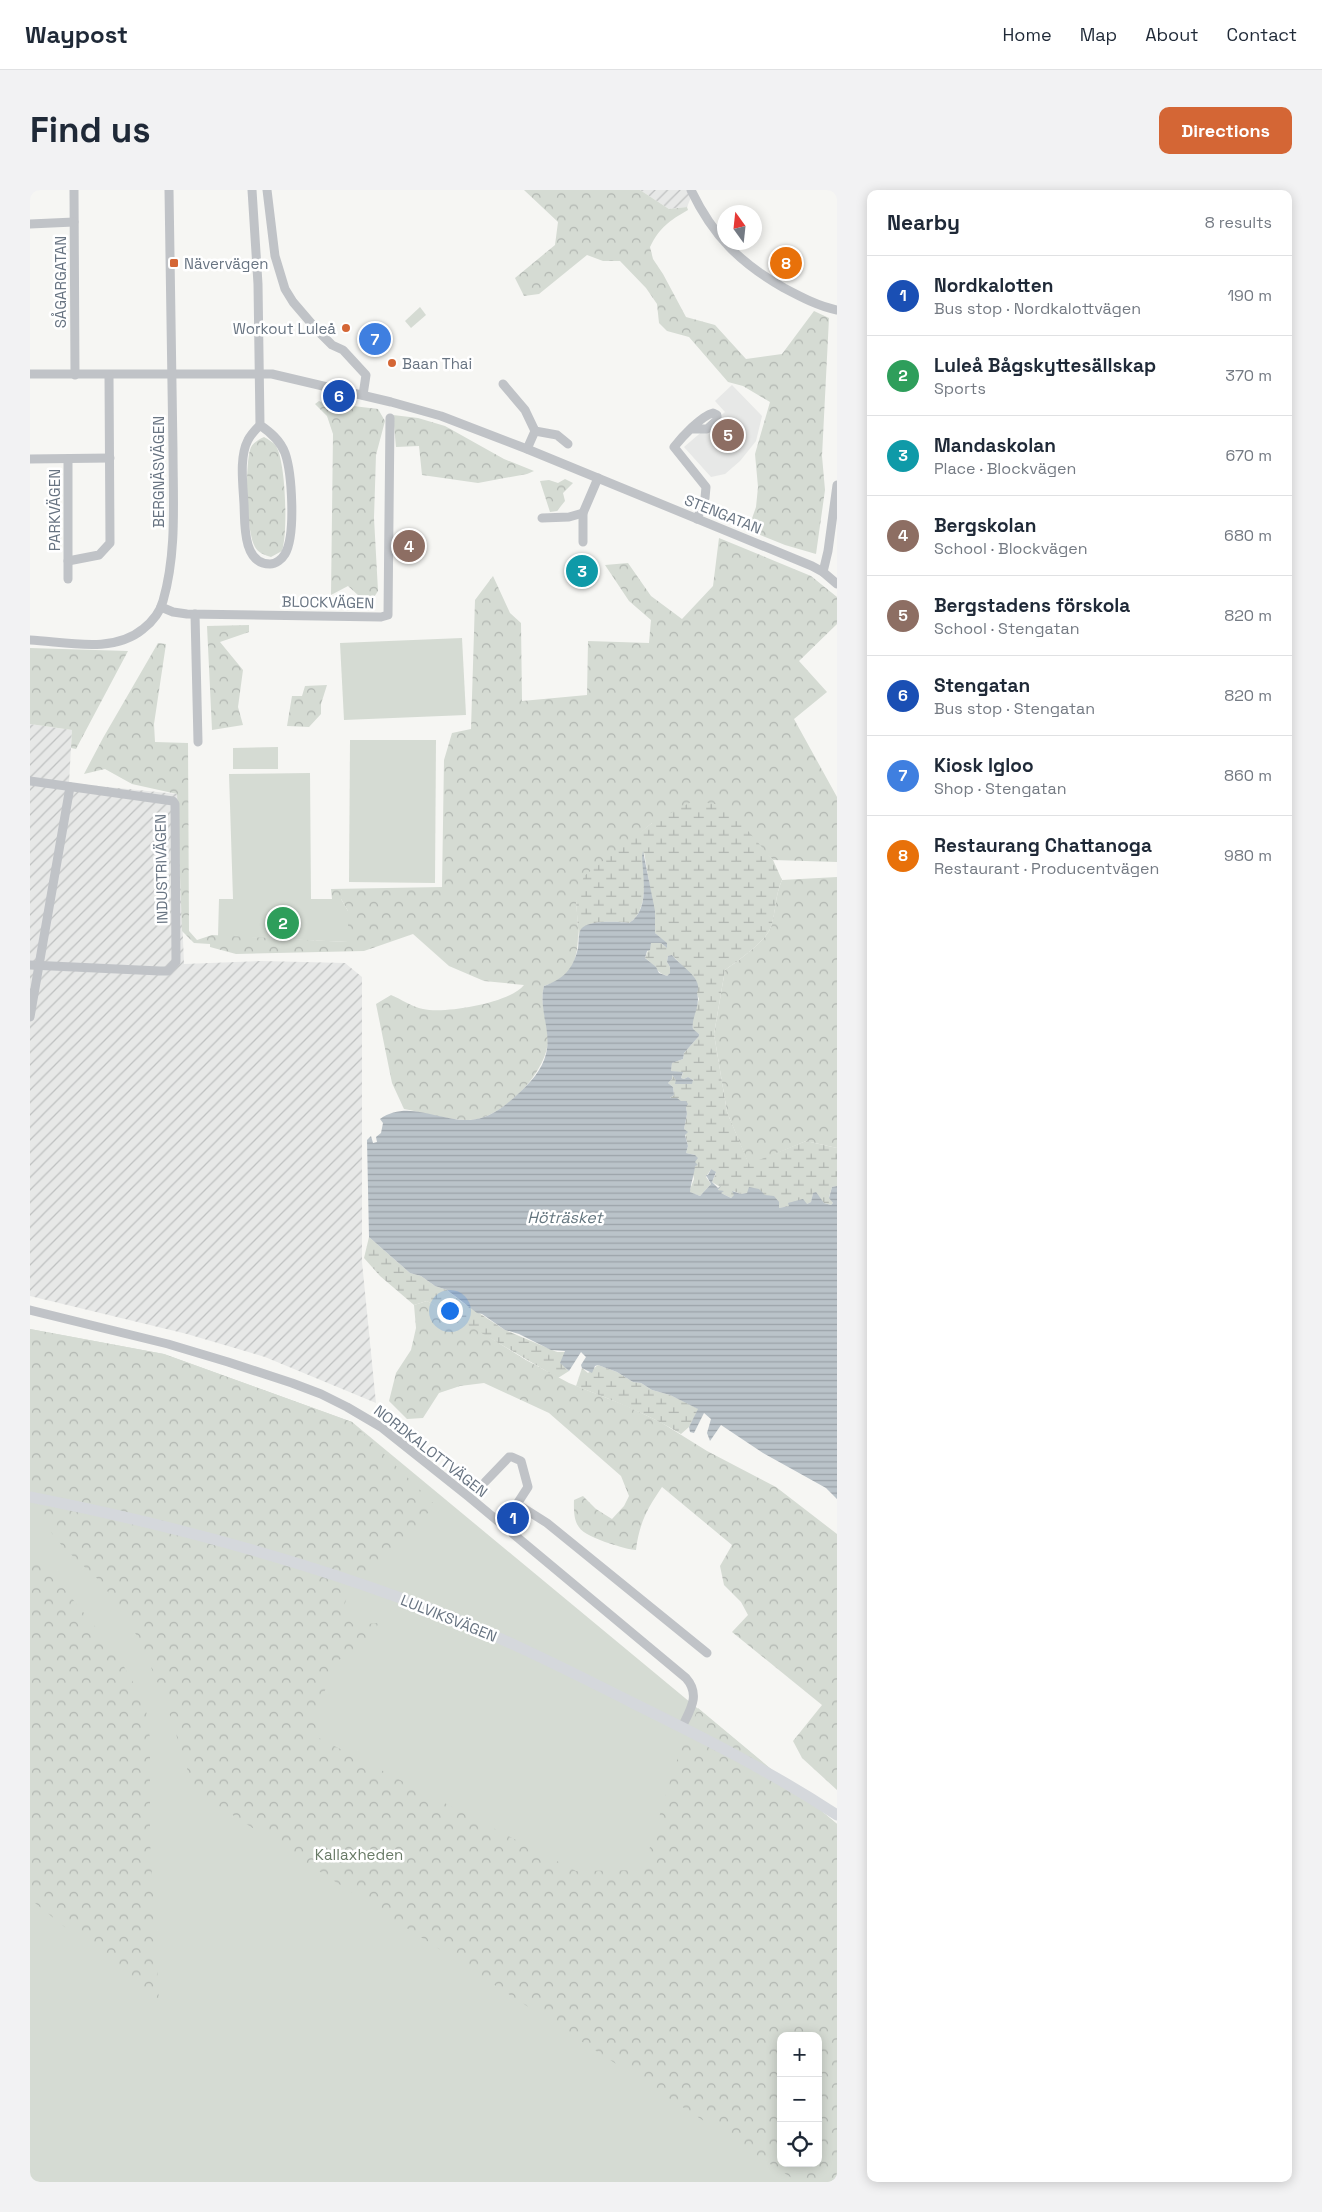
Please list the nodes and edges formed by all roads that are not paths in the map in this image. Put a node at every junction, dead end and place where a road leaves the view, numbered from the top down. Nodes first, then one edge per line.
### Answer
1 (74, 190) edge
2 (169, 190) edge
3 (252, 190) edge
4 (267, 190) edge
5 (691, 190) edge
6 (74, 222) junction
7 (30, 224) edge
8 (837, 310) edge
9 (30, 374) edge
10 (172, 374) junction
11 (259, 374) junction
12 (75, 375) junction
13 (109, 375) junction
14 (503, 384) dead end
15 (363, 395) junction
16 (390, 418) dead end
17 (260, 425) junction
18 (692, 429) dead end
19 (535, 431) junction
20 (568, 444) dead end
21 (527, 449) junction
22 (110, 458) junction
23 (30, 459) edge
24 (68, 459) junction
25 (598, 478) junction
26 (837, 485) edge
27 (583, 513) junction
28 (542, 518) dead end
29 (697, 519) junction
30 (583, 542) dead end
31 (68, 561) junction
32 (823, 572) junction
33 (68, 579) dead end
34 (837, 584) edge
35 (161, 607) junction
36 (196, 614) junction
37 (30, 640) edge
38 (198, 742) dead end
39 (30, 781) edge
40 (70, 787) junction
41 (34, 965) edge
42 (30, 1017) edge
43 (30, 1310) edge
44 (484, 1482) dead end
45 (30, 1497) edge
46 (707, 1653) dead end
47 (682, 1727) junction
48 (837, 1815) edge

1 - 6 street, SÅGARGATAN
2 - 10 street, BERGNÄSVÄGEN
3 - 11 street
4 - 15 street
5 - 8 street
6 - 7 street
6 - 12 street, SÅGARGATAN
9 - 12 street
10 - 11 street, STENGATAN
10 - 13 street
10 - 35 street, BERGNÄSVÄGEN
11 - 15 street, STENGATAN
11 - 17 street
12 - 13 street
13 - 22 street, PARKVÄGEN
14 - 19 street
15 - 21 street, STENGATAN
16 - 36 street, BLOCKVÄGEN
17 - 17 street
18 - 29 street
19 - 20 street
19 - 21 street
21 - 25 street, STENGATAN
22 - 24 street, PARKVÄGEN
22 - 31 street, PARKVÄGEN
23 - 24 street, PARKVÄGEN
24 - 31 street, PARKVÄGEN
25 - 27 street
25 - 29 street, STENGATAN
26 - 32 street
27 - 28 street
27 - 30 street
29 - 32 street, STENGATAN
31 - 33 street, PARKVÄGEN
32 - 34 street, STENGATAN
35 - 36 street, BLOCKVÄGEN
35 - 37 street, BERGNÄSVÄGEN
36 - 38 street
39 - 40 street, INDUSTRIVÄGEN
40 - 41 street
40 - 41 street, INDUSTRIVÄGEN
41 - 42 street
43 - 47 street, NORDKALOTTVÄGEN
44 - 46 street
45 - 47 main road, LULVIKSVÄGEN
47 - 48 main road, LULVIKSVÄGEN

